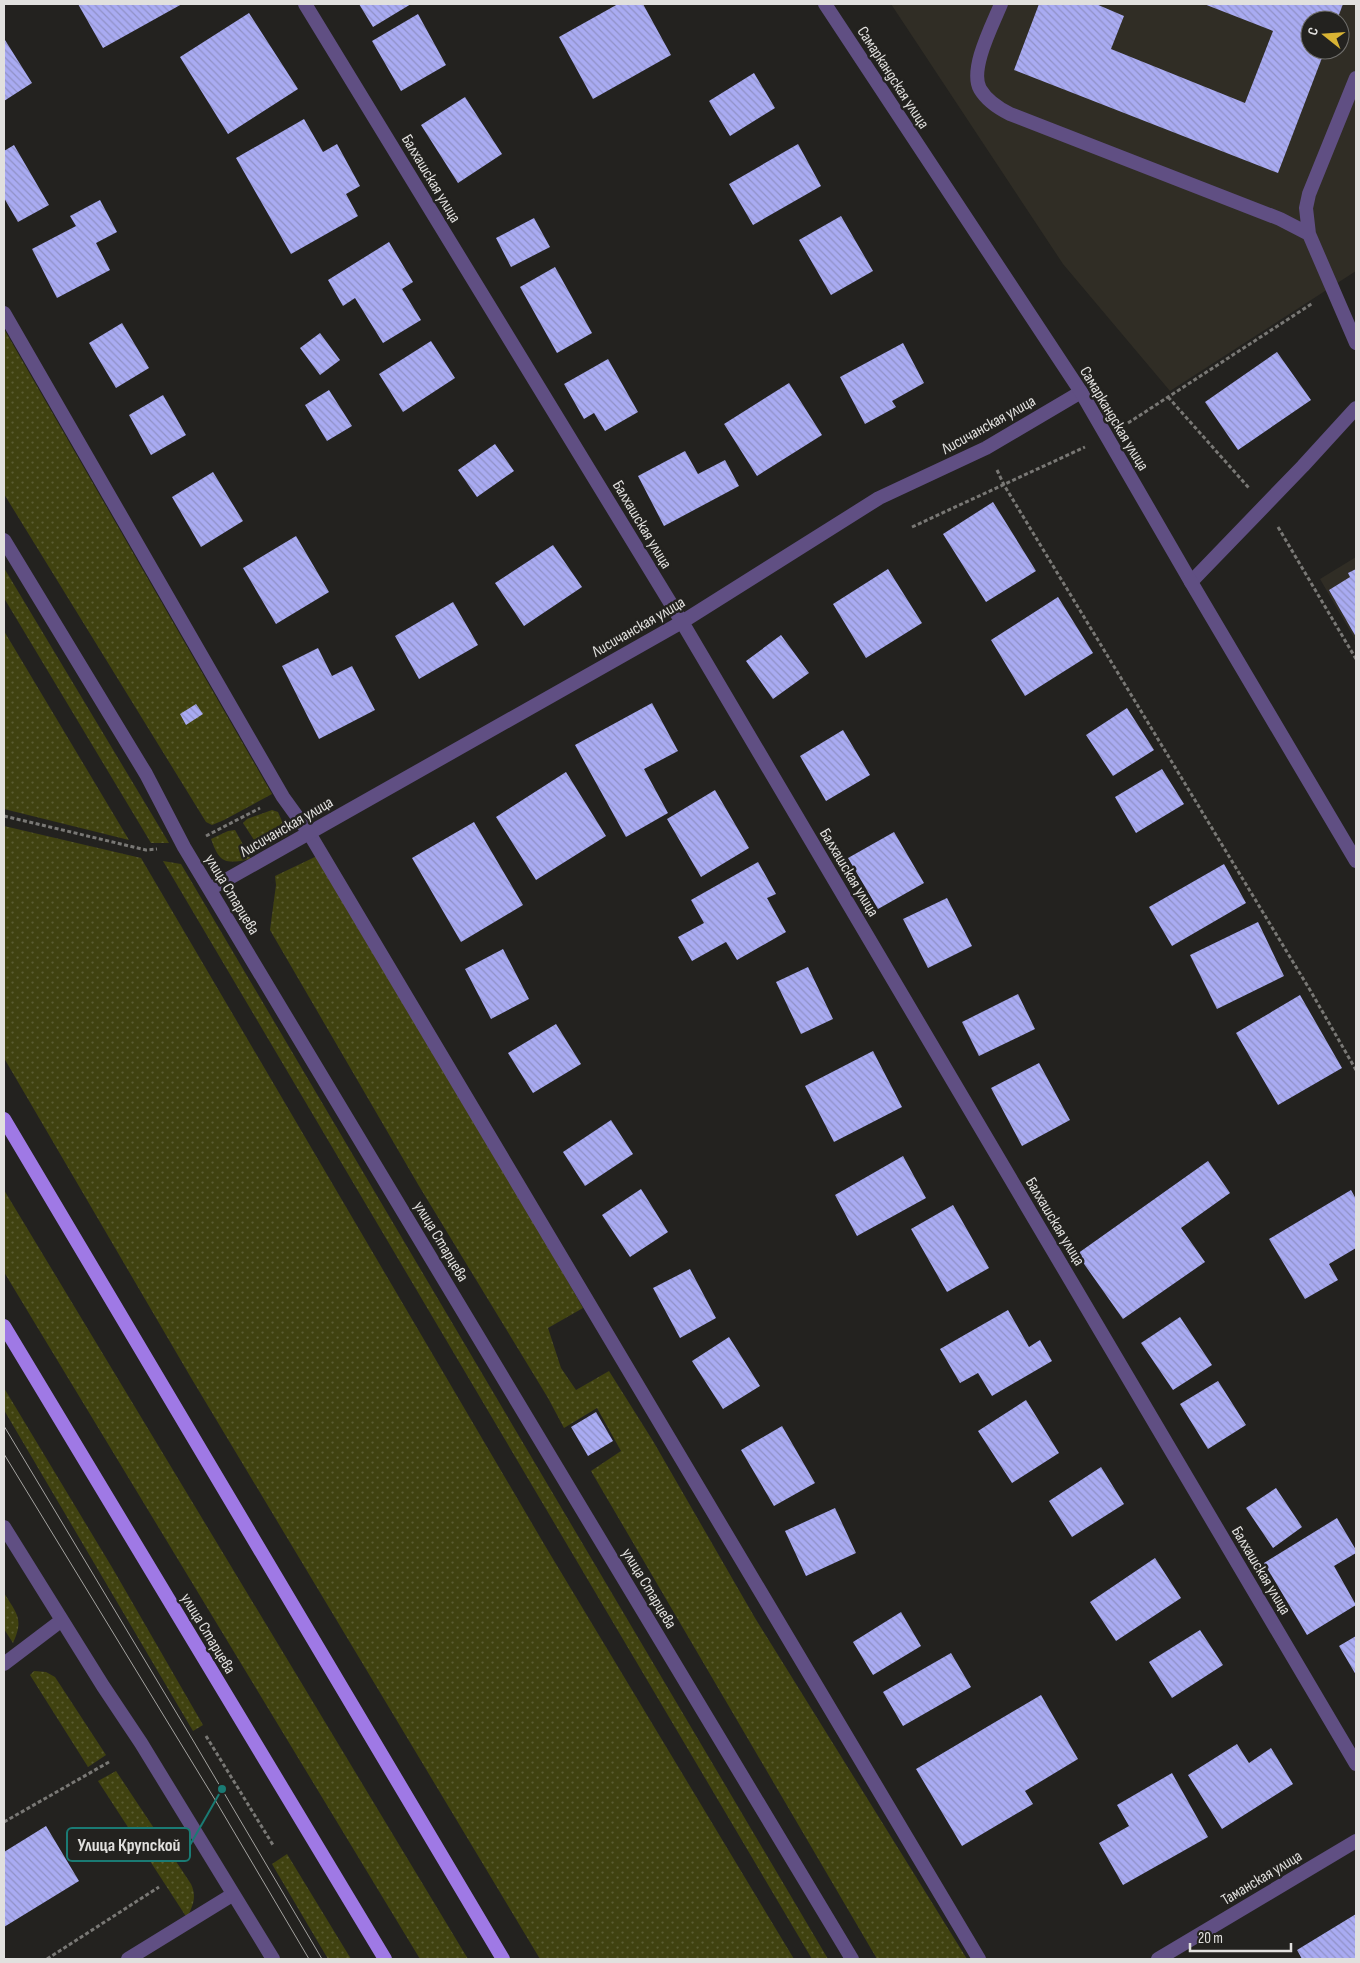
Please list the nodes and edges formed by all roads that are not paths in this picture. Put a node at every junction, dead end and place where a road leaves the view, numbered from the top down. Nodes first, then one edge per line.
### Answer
1 (305, 4) edge
2 (825, 4) edge
3 (1001, 4) edge
4 (1356, 78) edge
5 (1309, 234) junction
6 (4, 313) edge
7 (1356, 343) edge
8 (1081, 392) junction
9 (1356, 408) edge
10 (4, 540) edge
11 (1191, 582) junction
12 (682, 622) junction
13 (309, 833) junction
14 (1356, 861) edge
15 (210, 889) junction
16 (4, 1120) edge
17 (4, 1326) edge
18 (4, 1527) edge
19 (62, 1620) junction
20 (4, 1664) edge
21 (1356, 1764) edge
22 (1356, 1841) edge
23 (232, 1895) junction
24 (128, 1959) edge
25 (273, 1959) edge
26 (384, 1959) edge
27 (503, 1959) edge
28 (852, 1959) edge
29 (978, 1959) edge
30 (1158, 1959) edge

1 - 12 street, Балхашская улица
2 - 8 street, Самаркандская улица
3 - 5 street
4 - 5 street
5 - 7 street
6 - 13 street
8 - 11 street, Самаркандская улица
8 - 12 street, Лисичанская улица
9 - 11 street
10 - 15 street, улица Старцева
11 - 14 street, Самаркандская улица
12 - 13 street, Лисичанская улица
12 - 21 street, Балхашская улица
13 - 15 street, Лисичанская улица
13 - 29 street
15 - 28 street, улица Старцева
16 - 27 main road
17 - 26 main road, улица Старцева
18 - 19 street
19 - 20 street
19 - 23 street
22 - 30 street, Таманская улица
23 - 24 street
23 - 25 street

